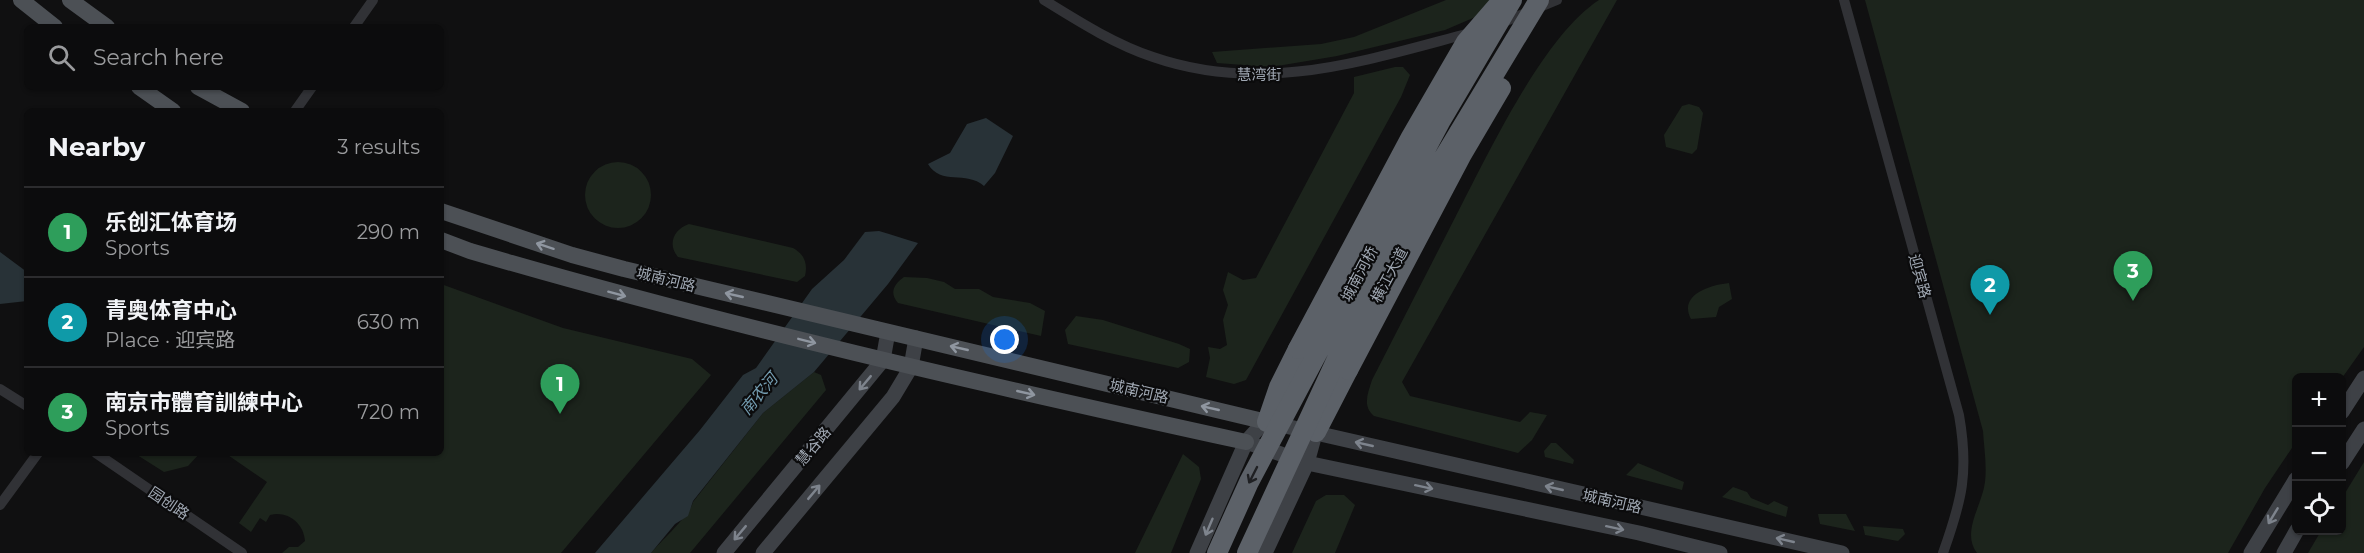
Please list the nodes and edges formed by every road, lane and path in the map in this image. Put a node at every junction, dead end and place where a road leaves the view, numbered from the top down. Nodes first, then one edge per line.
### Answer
1 (21, 0) edge
2 (70, 0) edge
3 (373, 0) edge
4 (1044, 0) edge
5 (1503, 0) edge
6 (1512, 0) edge
7 (1557, 0) edge
8 (1844, 0) edge
9 (1540, 3) edge
10 (51, 24) edge
11 (103, 24) edge
12 (356, 24) edge
13 (1484, 30) junction
14 (143, 90) edge
15 (204, 90) edge
16 (310, 90) edge
17 (169, 108) edge
18 (236, 108) edge
19 (297, 108) edge
20 (444, 212) edge
21 (444, 241) edge
22 (888, 332) junction
23 (916, 338) junction
24 (884, 360) junction
25 (911, 367) junction
26 (2364, 378) edge
27 (0, 388) edge
28 (24, 404) edge
29 (2346, 406) edge
30 (1266, 422) junction
31 (2364, 429) edge
32 (1316, 432) junction
33 (1246, 442) junction
34 (36, 456) edge
35 (100, 456) edge
36 (2346, 457) edge
37 (1307, 463) junction
38 (2295, 481) edge
39 (0, 505) edge
40 (2295, 535) edge
41 (242, 553) edge
42 (724, 553) edge
43 (763, 553) edge
44 (1197, 553) edge
45 (1217, 553) edge
46 (1247, 553) edge
47 (1265, 553) edge
48 (1720, 553) edge
49 (1842, 553) edge
50 (1943, 553) edge
51 (2251, 553) edge
52 (2284, 553) edge

1 - 10 main road
2 - 11 main road
3 - 12 street
4 - 13 street, 慧湾街
5 - 30 highway, bridge
6 -> 45 highway, 城南河桥, bridge
7 - 9 street, 慧湾街
8 - 50 street, 迎宾路
9 - 13 street, 慧湾街
9 - 32 highway, bridge
9 - 32 main road, 横江大道
9 - 46 highway, 城南河桥, bridge
13 - 30 main road
14 - 17 main road
15 - 18 main road
16 - 19 street
22 -> 20 main road, 城南河路
21 -> 24 main road, 城南河路
22 - 23 main road, 城南河路
22 - 24 main road
23 - 25 main road, 慧谷路
30 -> 23 main road, 城南河路
24 - 25 main road, 城南河路
24 -> 42 main road, 慧谷路
25 -> 33 main road, 城南河路
43 -> 25 main road, 慧谷路
26 - 29 main road
27 - 28 street
30 - 32 main road, 城南河路
30 - 33 main road
31 - 36 main road
32 - 37 main road, 横江大道
49 -> 32 main road, 城南河路
33 - 37 main road, 城南河路
33 -> 44 main road
34 - 39 street
35 - 41 street, 园创路
37 - 47 main road, 横江大道
37 -> 48 main road, 城南河路
38 -> 51 main road
40 - 52 main road

